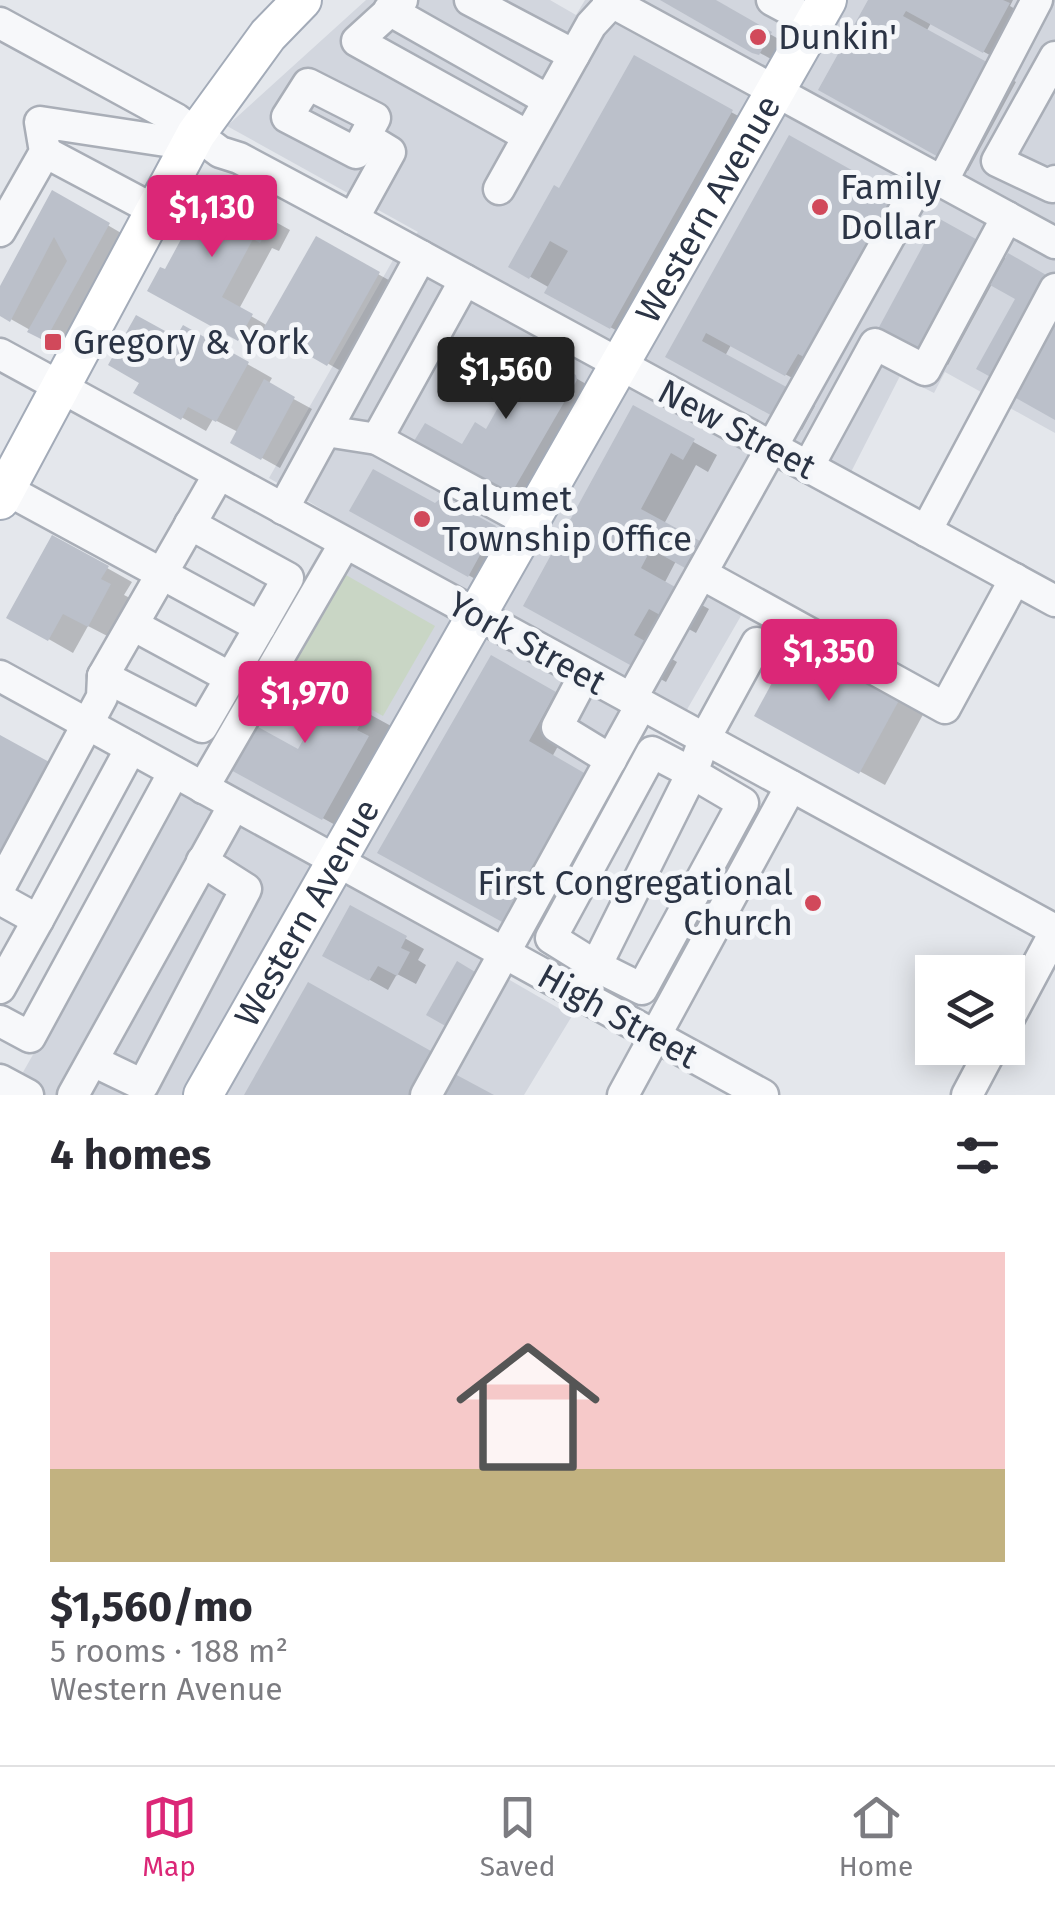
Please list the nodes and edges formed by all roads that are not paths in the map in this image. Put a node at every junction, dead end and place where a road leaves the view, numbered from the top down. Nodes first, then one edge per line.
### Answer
1 (302, 0) edge
2 (470, 0) edge
3 (772, 0) edge
4 (1037, 0) edge
5 (612, 1) edge
6 (395, 5) edge
7 (821, 12) edge
8 (0, 23) edge
9 (574, 55) junction
10 (1055, 57) edge
11 (777, 92) junction
12 (548, 100) junction
13 (528, 136) junction
14 (366, 138) dead end
15 (194, 140) junction
16 (45, 152) junction
17 (934, 177) junction
18 (1055, 182) edge
19 (499, 189) dead end
20 (156, 212) junction
21 (1006, 217) junction
22 (352, 219) junction
23 (0, 231) edge
24 (1055, 243) edge
25 (421, 256) junction
26 (465, 280) junction
27 (1055, 289) edge
28 (4, 352) edge
29 (620, 366) junction
30 (62, 387) junction
31 (326, 431) junction
32 (377, 439) junction
33 (773, 448) junction
34 (808, 467) junction
35 (219, 474) junction
36 (2, 492) edge
37 (283, 509) junction
38 (531, 523) junction
39 (190, 524) junction
40 (926, 532) junction
41 (344, 543) junction
42 (162, 573) junction
43 (702, 574) junction
44 (1014, 579) junction
45 (1055, 601) edge
46 (478, 616) junction
47 (133, 625) junction
48 (260, 627) junction
49 (757, 643) dead end
50 (585, 674) junction
51 (0, 676) edge
52 (104, 676) junction
53 (230, 678) junction
54 (636, 702) junction
55 (79, 720) junction
56 (704, 740) junction
57 (131, 748) junction
58 (611, 760) junction
59 (174, 772) junction
60 (692, 773) junction
61 (791, 786) junction
62 (203, 788) junction
63 (234, 805) junction
64 (202, 862) junction
65 (336, 862) junction
66 (0, 887) edge
67 (0, 899) edge
68 (38, 920) junction
69 (1055, 931) edge
70 (504, 953) junction
71 (596, 966) junction
72 (0, 988) edge
73 (1025, 988) edge
74 (580, 994) junction
75 (0, 1021) edge
76 (655, 1036) junction
77 (92, 1060) junction
78 (983, 1065) edge
79 (0, 1080) edge
80 (28, 1095) edge
81 (74, 1095) edge
82 (202, 1095) edge
83 (426, 1095) edge
84 (623, 1095) edge
85 (764, 1095) edge
86 (967, 1095) edge

1 - 15 main road
2 - 9 street
3 - 7 street
4 - 17 street
5 - 9 street
5 - 11 street
6 - 12 street
6 - 13 street
7 - 11 main road, Western Avenue
8 - 15 street, New Street
9 - 12 street
10 - 18 street
11 - 17 street
11 - 29 main road, Western Avenue
12 - 13 street
13 - 19 street
14 - 22 street
15 - 16 street
15 - 20 main road
15 - 22 street, New Street
16 - 20 street
16 - 23 street
17 - 21 street
17 - 33 street
20 - 30 main road
21 - 24 street
21 - 34 street
22 - 25 street, New Street
25 - 26 street, New Street
25 - 31 street
26 - 29 street, New Street
26 - 32 street
27 - 40 street
28 - 30 street, York Street
29 - 33 street, New Street
29 - 38 main road, Western Avenue
30 - 35 street, York Street
30 - 36 main road
31 - 32 street
31 - 37 street
32 - 38 street
33 - 34 street, New Street
33 - 43 street
34 - 40 street, New Street
35 - 37 street, York Street
35 - 39 street
36 - 42 street
37 - 41 street, York Street
38 - 46 main road, Western Avenue
39 - 42 street
39 - 48 street
40 - 44 street, New Street
41 - 46 street, York Street
41 - 62 street
42 - 47 street
42 - 48 street
43 - 44 street
43 - 54 street
44 - 45 street, New Street
46 - 50 street, York Street
46 - 65 main road, Western Avenue
47 - 52 street
47 - 53 street
48 - 53 street
49 - 56 street
50 - 54 street, York Street
50 - 58 street
51 - 55 street, High Street
52 - 53 street
52 - 55 street
54 - 56 street, York Street
54 - 58 street
55 - 57 street, High Street
55 - 66 street
56 - 60 street
56 - 61 street, York Street
57 - 59 street, High Street
57 - 68 street
58 - 70 street
59 - 62 street, High Street
59 - 75 street
60 - 71 street
60 - 71 street
60 - 71 street
61 - 69 street, York Street
61 - 76 street
62 - 63 street, High Street
63 - 64 street
63 - 65 street, High Street
64 - 77 street
64 - 77 street
65 - 70 street, High Street
65 - 82 main road, Western Avenue
67 - 68 street
68 - 72 street
69 - 73 street
70 - 74 street, High Street
70 - 83 street
71 - 74 street
74 - 76 street, High Street
76 - 84 street
76 - 85 street, High Street
77 - 81 street
78 - 86 street
79 - 80 street

